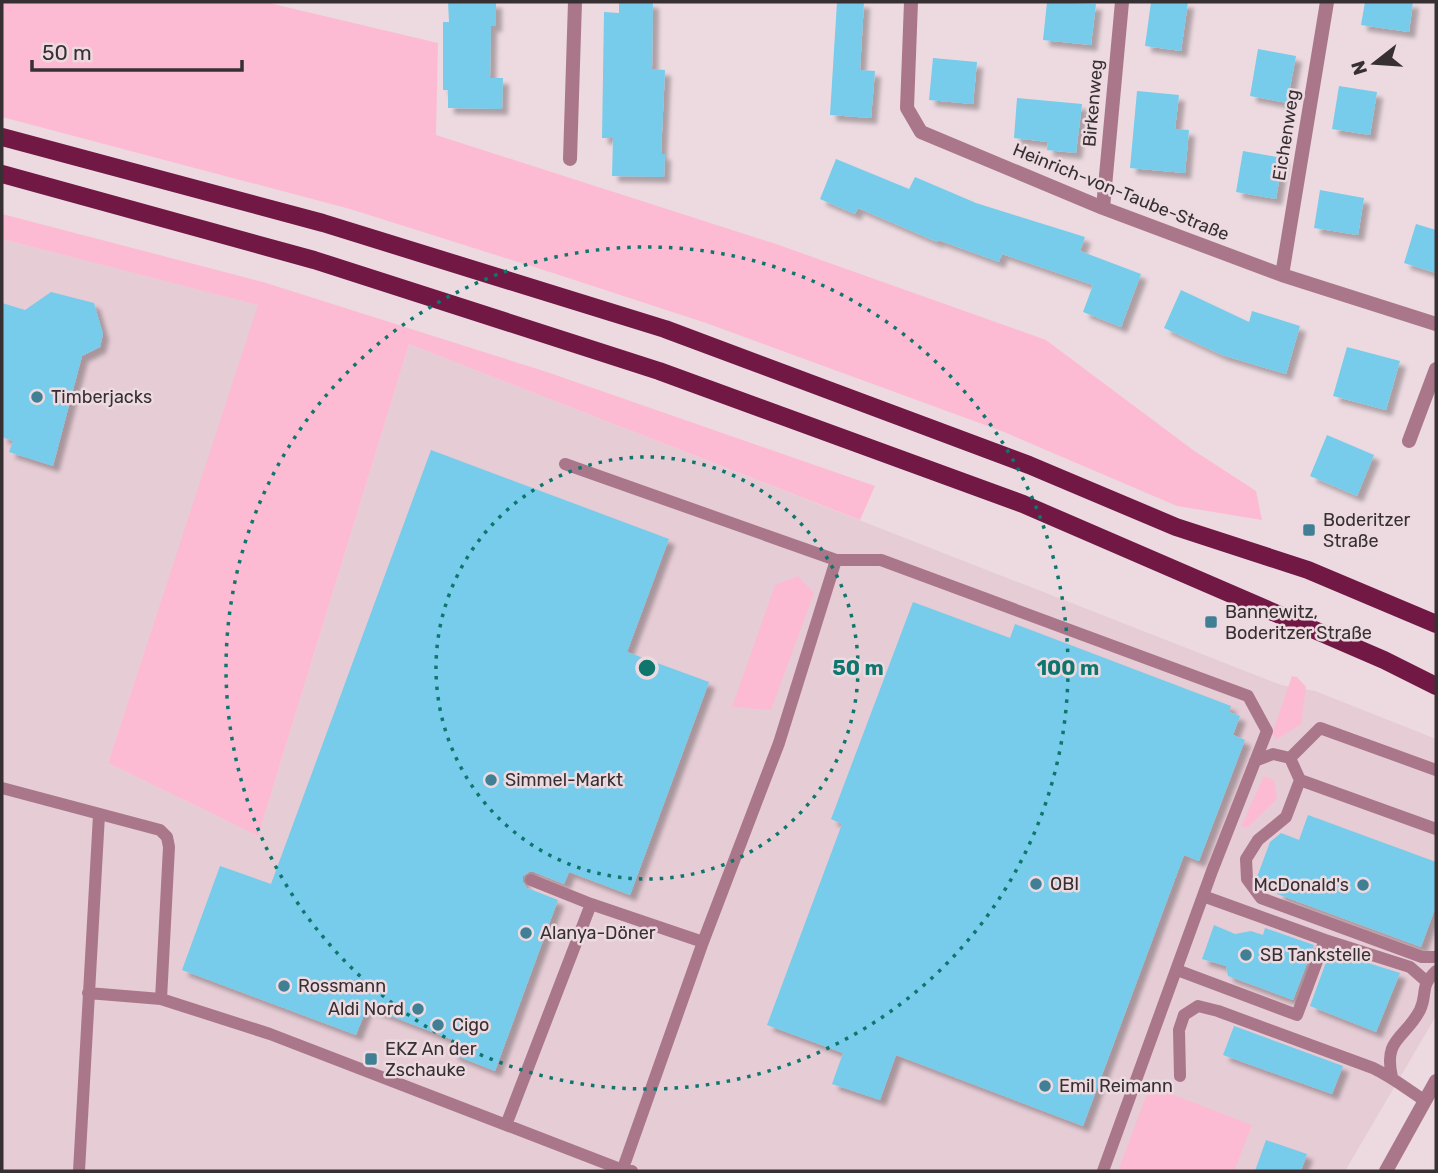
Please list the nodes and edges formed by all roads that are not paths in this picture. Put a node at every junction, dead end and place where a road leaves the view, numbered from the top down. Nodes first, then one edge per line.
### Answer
1 (575, 2) edge
2 (911, 2) edge
3 (1122, 2) edge
4 (1327, 2) edge
5 (2, 137) edge
6 (570, 159) dead end
7 (2, 174) edge
8 (1103, 208) junction
9 (1282, 275) junction
10 (1436, 324) edge
11 (1436, 369) edge
12 (1409, 441) dead end
13 (565, 464) dead end
14 (836, 560) junction
15 (1436, 625) edge
16 (1436, 686) edge
17 (1290, 758) junction
18 (1255, 761) junction
19 (1436, 770) edge
20 (1300, 779) junction
21 (2, 788) edge
22 (99, 815) junction
23 (1436, 829) edge
24 (531, 880) dead end
25 (1203, 896) junction
26 (591, 904) junction
27 (1325, 940) junction
28 (704, 942) junction
29 (1436, 957) edge
30 (1177, 970) junction
31 (1436, 971) edge
32 (1426, 981) junction
33 (88, 993) junction
34 (161, 999) junction
35 (1180, 1076) dead end
36 (1392, 1077) junction
37 (1436, 1081) edge
38 (1424, 1100) junction
39 (506, 1125) junction
40 (79, 1171) edge
41 (626, 1171) edge
42 (1103, 1171) edge
43 (1385, 1171) edge

1 - 6 street
2 - 8 street, Heinrich-von-Taube-Straße
3 - 8 street, Birkenweg
4 - 9 street, Eichenweg
5 - 15 main road
7 - 16 main road
8 - 9 street, Heinrich-von-Taube-Straße
9 - 10 street, Heinrich-von-Taube-Straße
11 - 12 street
13 - 14 lane
14 - 18 lane
14 - 28 lane
17 - 18 lane
17 - 19 lane
17 - 20 lane
18 - 25 lane
20 - 23 lane
20 - 29 lane
21 - 22 lane
22 - 33 lane
22 - 34 lane
24 - 26 lane
25 - 27 lane
25 - 30 lane
26 - 28 lane
26 - 39 lane
27 - 30 lane
27 - 32 lane
28 - 41 lane
30 - 42 lane
31 - 32 lane
32 - 36 lane
33 - 34 lane
33 - 40 lane
34 - 39 lane
35 - 36 lane
36 - 38 lane
37 - 38 street
38 - 43 street
39 - 41 lane

